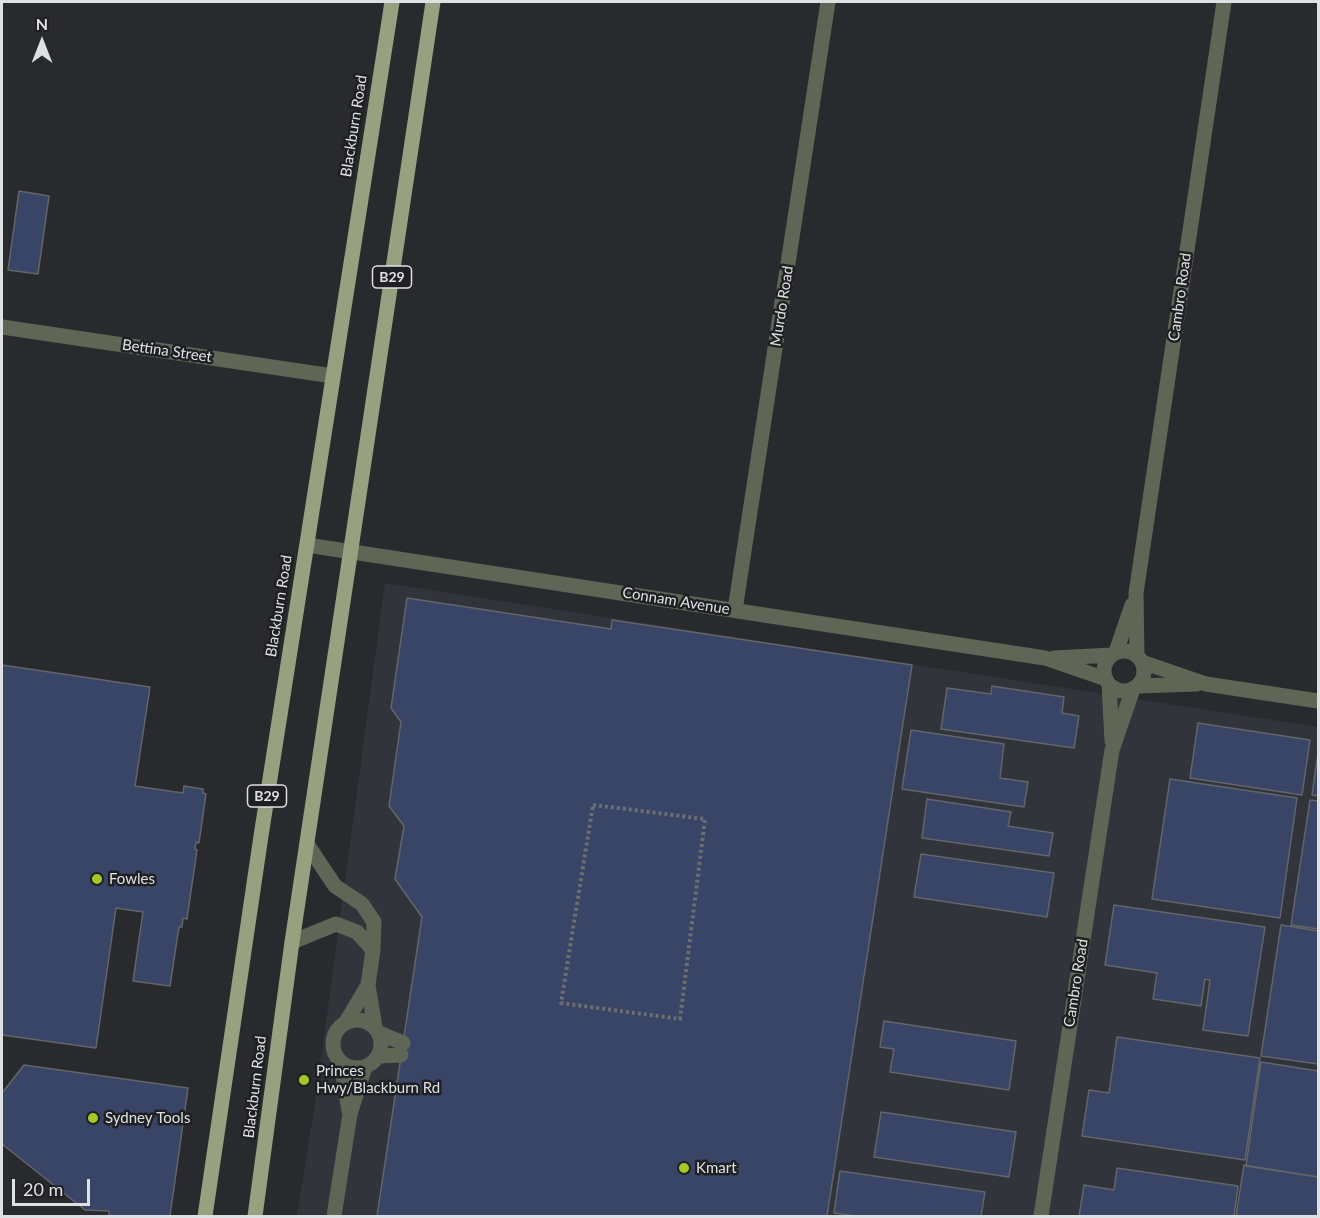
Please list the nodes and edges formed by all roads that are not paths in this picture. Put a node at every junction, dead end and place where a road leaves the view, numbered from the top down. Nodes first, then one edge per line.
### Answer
1 (392, 2) edge
2 (433, 2) edge
3 (828, 2) edge
4 (1224, 2) edge
5 (2, 327) edge
6 (333, 376) junction
7 (307, 545) junction
8 (350, 552) junction
9 (1136, 593) junction
10 (735, 609) junction
11 (1114, 654) junction
12 (1045, 658) junction
13 (1140, 659) junction
14 (1107, 681) junction
15 (1206, 684) junction
16 (1135, 687) junction
17 (1318, 701) edge
18 (1112, 750) junction
19 (307, 844) junction
20 (292, 942) junction
21 (373, 950) junction
22 (368, 985) junction
23 (346, 1022) junction
24 (377, 1030) junction
25 (378, 1056) junction
26 (341, 1063) junction
27 (365, 1067) junction
28 (350, 1114) junction
29 (205, 1216) edge
30 (255, 1216) edge
31 (334, 1216) edge
32 (1041, 1216) edge

1 - 6 main road, Blackburn Road / B29
2 - 8 main road, Blackburn Road / B29
3 - 10 street, Murdo Road
4 - 9 street, Cambro Road
5 - 6 street, Bettina Street
6 - 7 main road, Blackburn Road / B29
7 - 8 street, Connam Avenue
7 - 29 main road, Blackburn Road / B29
8 - 10 street, Connam Avenue
8 - 19 main road, Blackburn Road / B29
9 - 11 street, Cambro Road
9 - 13 street, Cambro Road
10 - 12 street, Connam Avenue
11 - 12 street, Connam Avenue
11 - 13 street
11 - 14 street
12 - 14 street, Connam Avenue
13 - 15 street
13 - 16 street
14 - 16 street
14 - 18 street, Cambro Road
15 - 16 street
15 - 17 street
16 - 18 street, Cambro Road
18 - 32 street, Cambro Road
19 - 20 main road, Blackburn Road / B29
19 - 21 street
20 - 21 street
20 - 30 main road, Blackburn Road / B29
21 - 22 street
22 - 23 street
22 - 24 street
23 - 24 street
23 - 26 street
24 - 25 street
24 - 25 street
25 - 27 street
26 - 27 street
26 - 28 street
27 - 28 street
28 - 31 street

